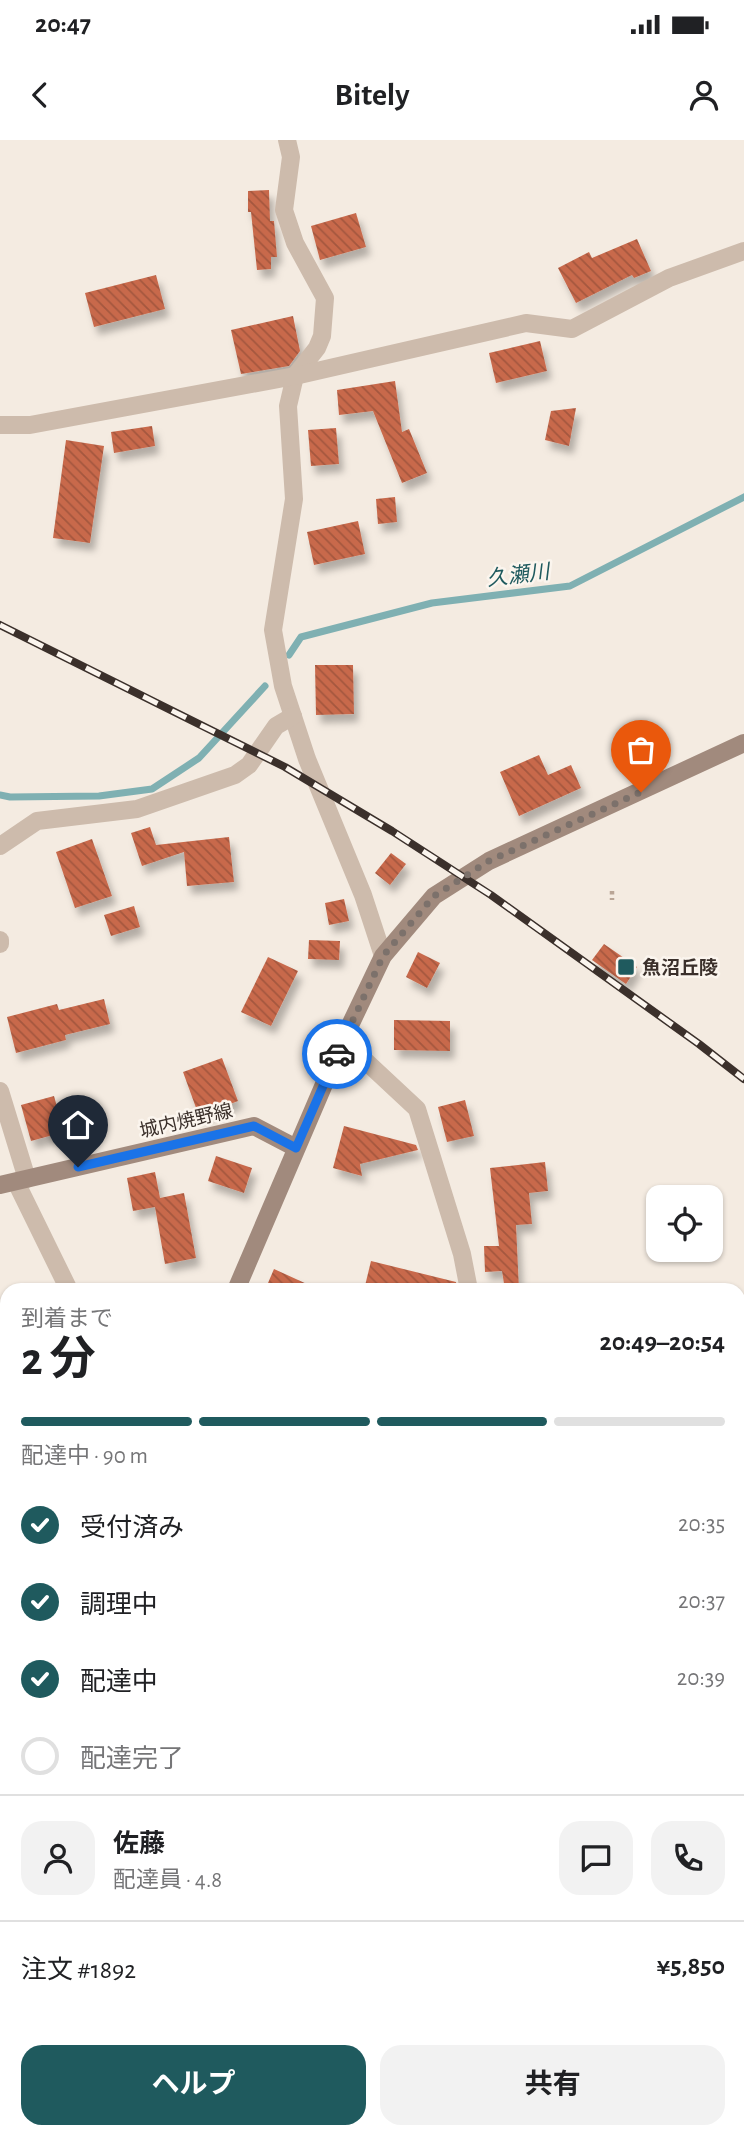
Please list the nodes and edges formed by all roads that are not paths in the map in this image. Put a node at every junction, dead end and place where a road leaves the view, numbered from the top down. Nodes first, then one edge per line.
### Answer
1 (287, 140) edge
2 (744, 251) edge
3 (295, 376) junction
4 (0, 425) edge
5 (293, 716) junction
6 (744, 743) edge
7 (0, 846) edge
8 (383, 956) junction
9 (343, 1040) junction
10 (0, 1091) edge
11 (296, 1148) junction
12 (14, 1182) edge
13 (65, 1283) edge
14 (239, 1283) edge
15 (468, 1283) edge

1 - 3 street
2 - 3 street
3 - 4 street
3 - 5 street
5 - 7 street
5 - 8 street
6 - 8 main road
8 - 9 main road
9 - 11 main road
9 - 15 street
10 - 12 street
11 - 12 main road, 城内焼野線
11 - 14 main road
12 - 13 street

